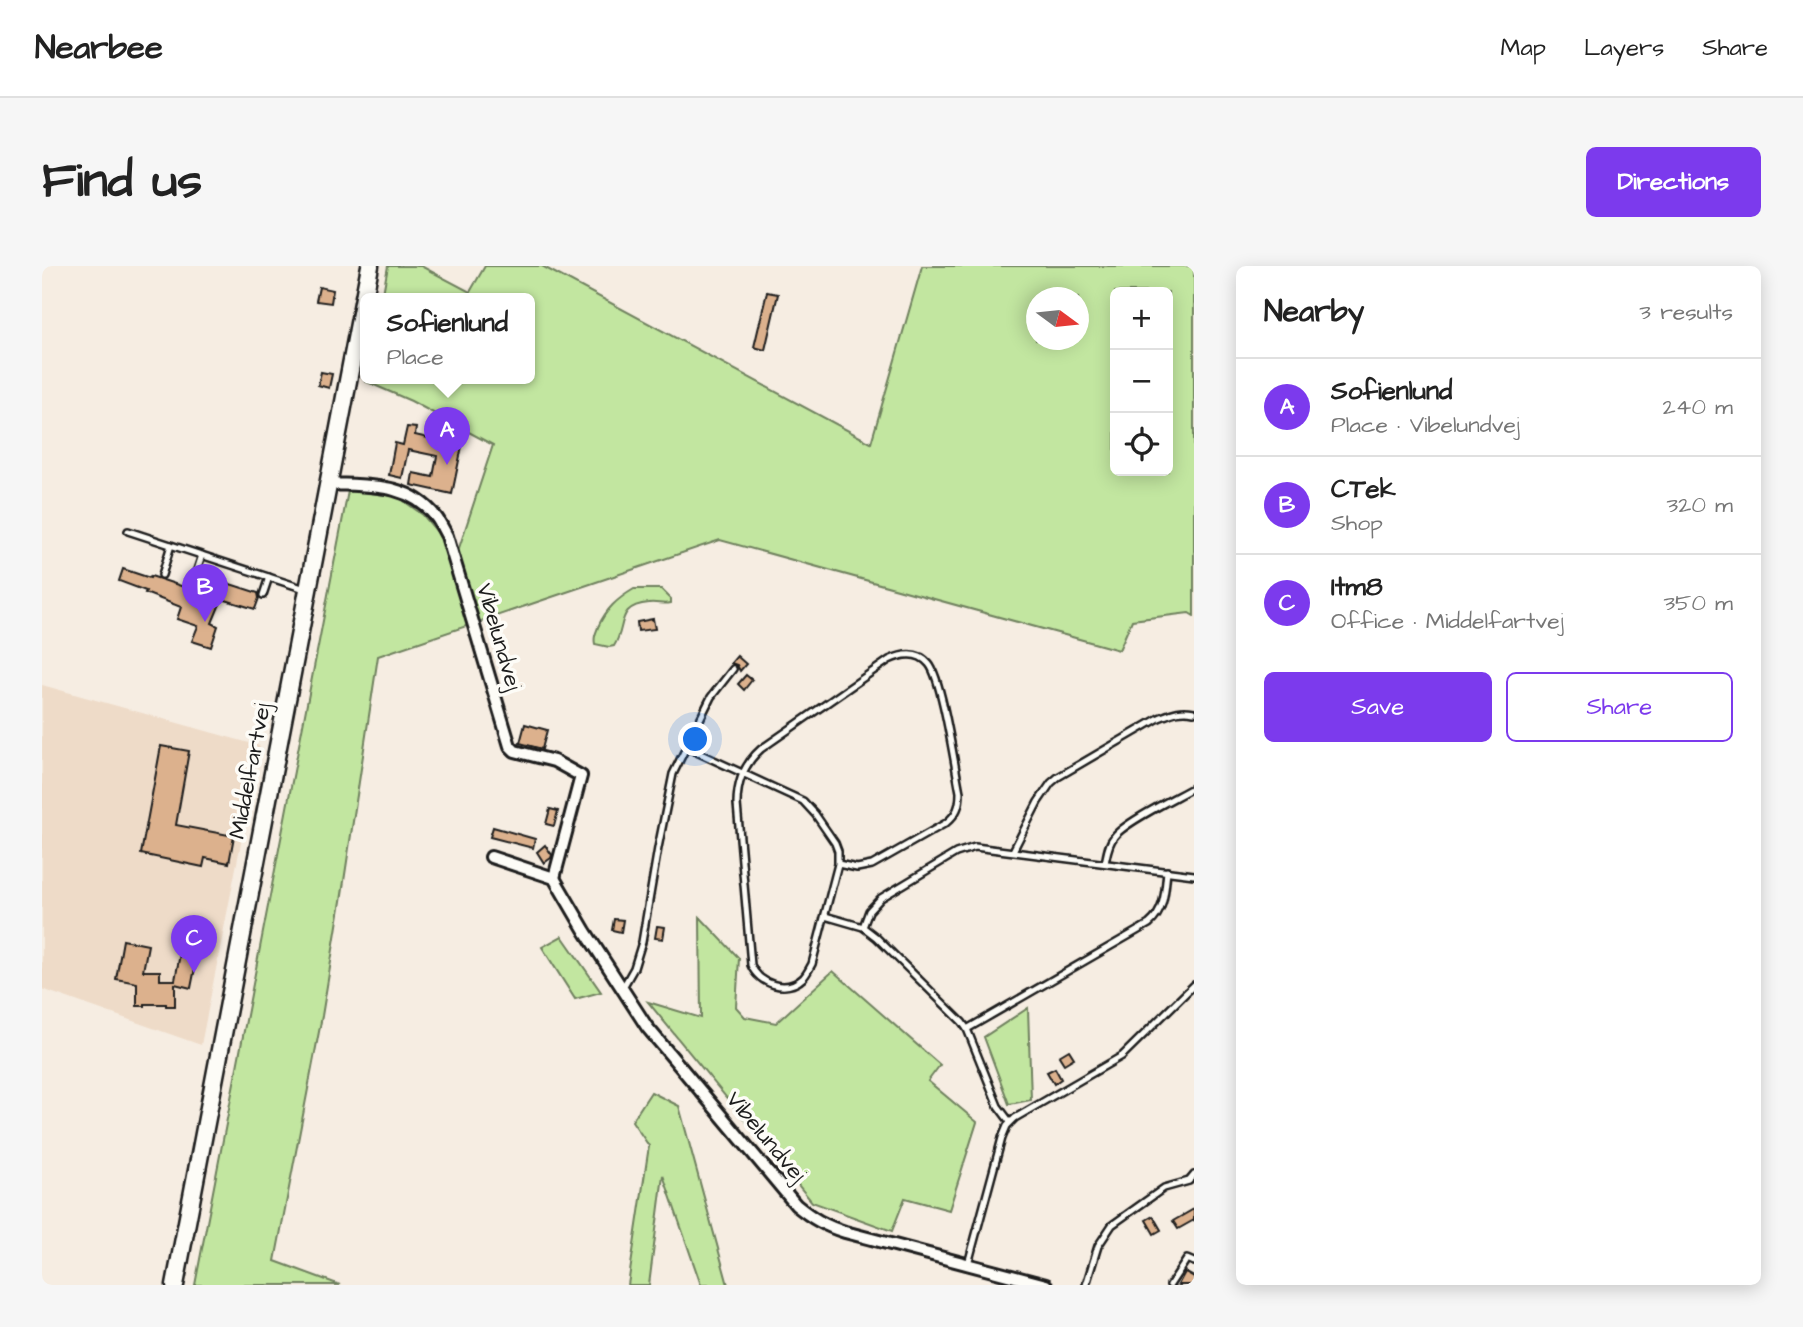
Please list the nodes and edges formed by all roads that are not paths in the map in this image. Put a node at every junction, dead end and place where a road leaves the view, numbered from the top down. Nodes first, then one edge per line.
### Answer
1 (370, 266) edge
2 (365, 293) edge
3 (360, 318) edge
4 (328, 484) junction
5 (128, 531) dead end
6 (171, 545) junction
7 (202, 555) junction
8 (162, 575) dead end
9 (269, 577) junction
10 (194, 579) dead end
11 (308, 590) junction
12 (263, 595) dead end
13 (733, 669) dead end
14 (1194, 712) edge
15 (686, 747) junction
16 (743, 773) junction
17 (1194, 787) edge
18 (1013, 851) junction
19 (491, 857) dead end
20 (1105, 863) junction
21 (838, 864) junction
22 (1167, 871) junction
23 (1194, 875) edge
24 (554, 878) junction
25 (825, 916) junction
26 (863, 927) junction
27 (1194, 985) edge
28 (622, 989) junction
29 (967, 1029) junction
30 (1010, 1122) junction
31 (1194, 1175) edge
32 (1194, 1262) edge
33 (968, 1264) junction
34 (175, 1285) edge
35 (1046, 1285) edge
36 (1086, 1285) edge
37 (1170, 1285) edge

1 - 2 main road, Middelfartvej
3 - 4 main road, Middelfartvej
4 - 11 main road, Middelfartvej
4 - 24 street, Vibelundvej
5 - 6 lane
6 - 7 lane
6 - 8 lane
7 - 9 lane
7 - 10 lane
9 - 11 lane
9 - 12 lane
11 - 34 main road, Middelfartvej
13 - 15 lane
14 - 18 lane
15 - 16 lane
15 - 28 lane
16 - 21 lane
16 - 21 lane
16 - 25 lane
17 - 20 lane
18 - 20 lane
18 - 26 lane
19 - 24 street
20 - 22 lane
21 - 25 lane
22 - 23 lane
22 - 29 lane
24 - 28 street, Vibelundvej
25 - 26 lane
26 - 29 lane
27 - 30 lane
28 - 33 street, Vibelundvej
29 - 30 lane
30 - 33 lane
31 - 36 lane
32 - 37 lane
33 - 35 street, Vibelundvej

